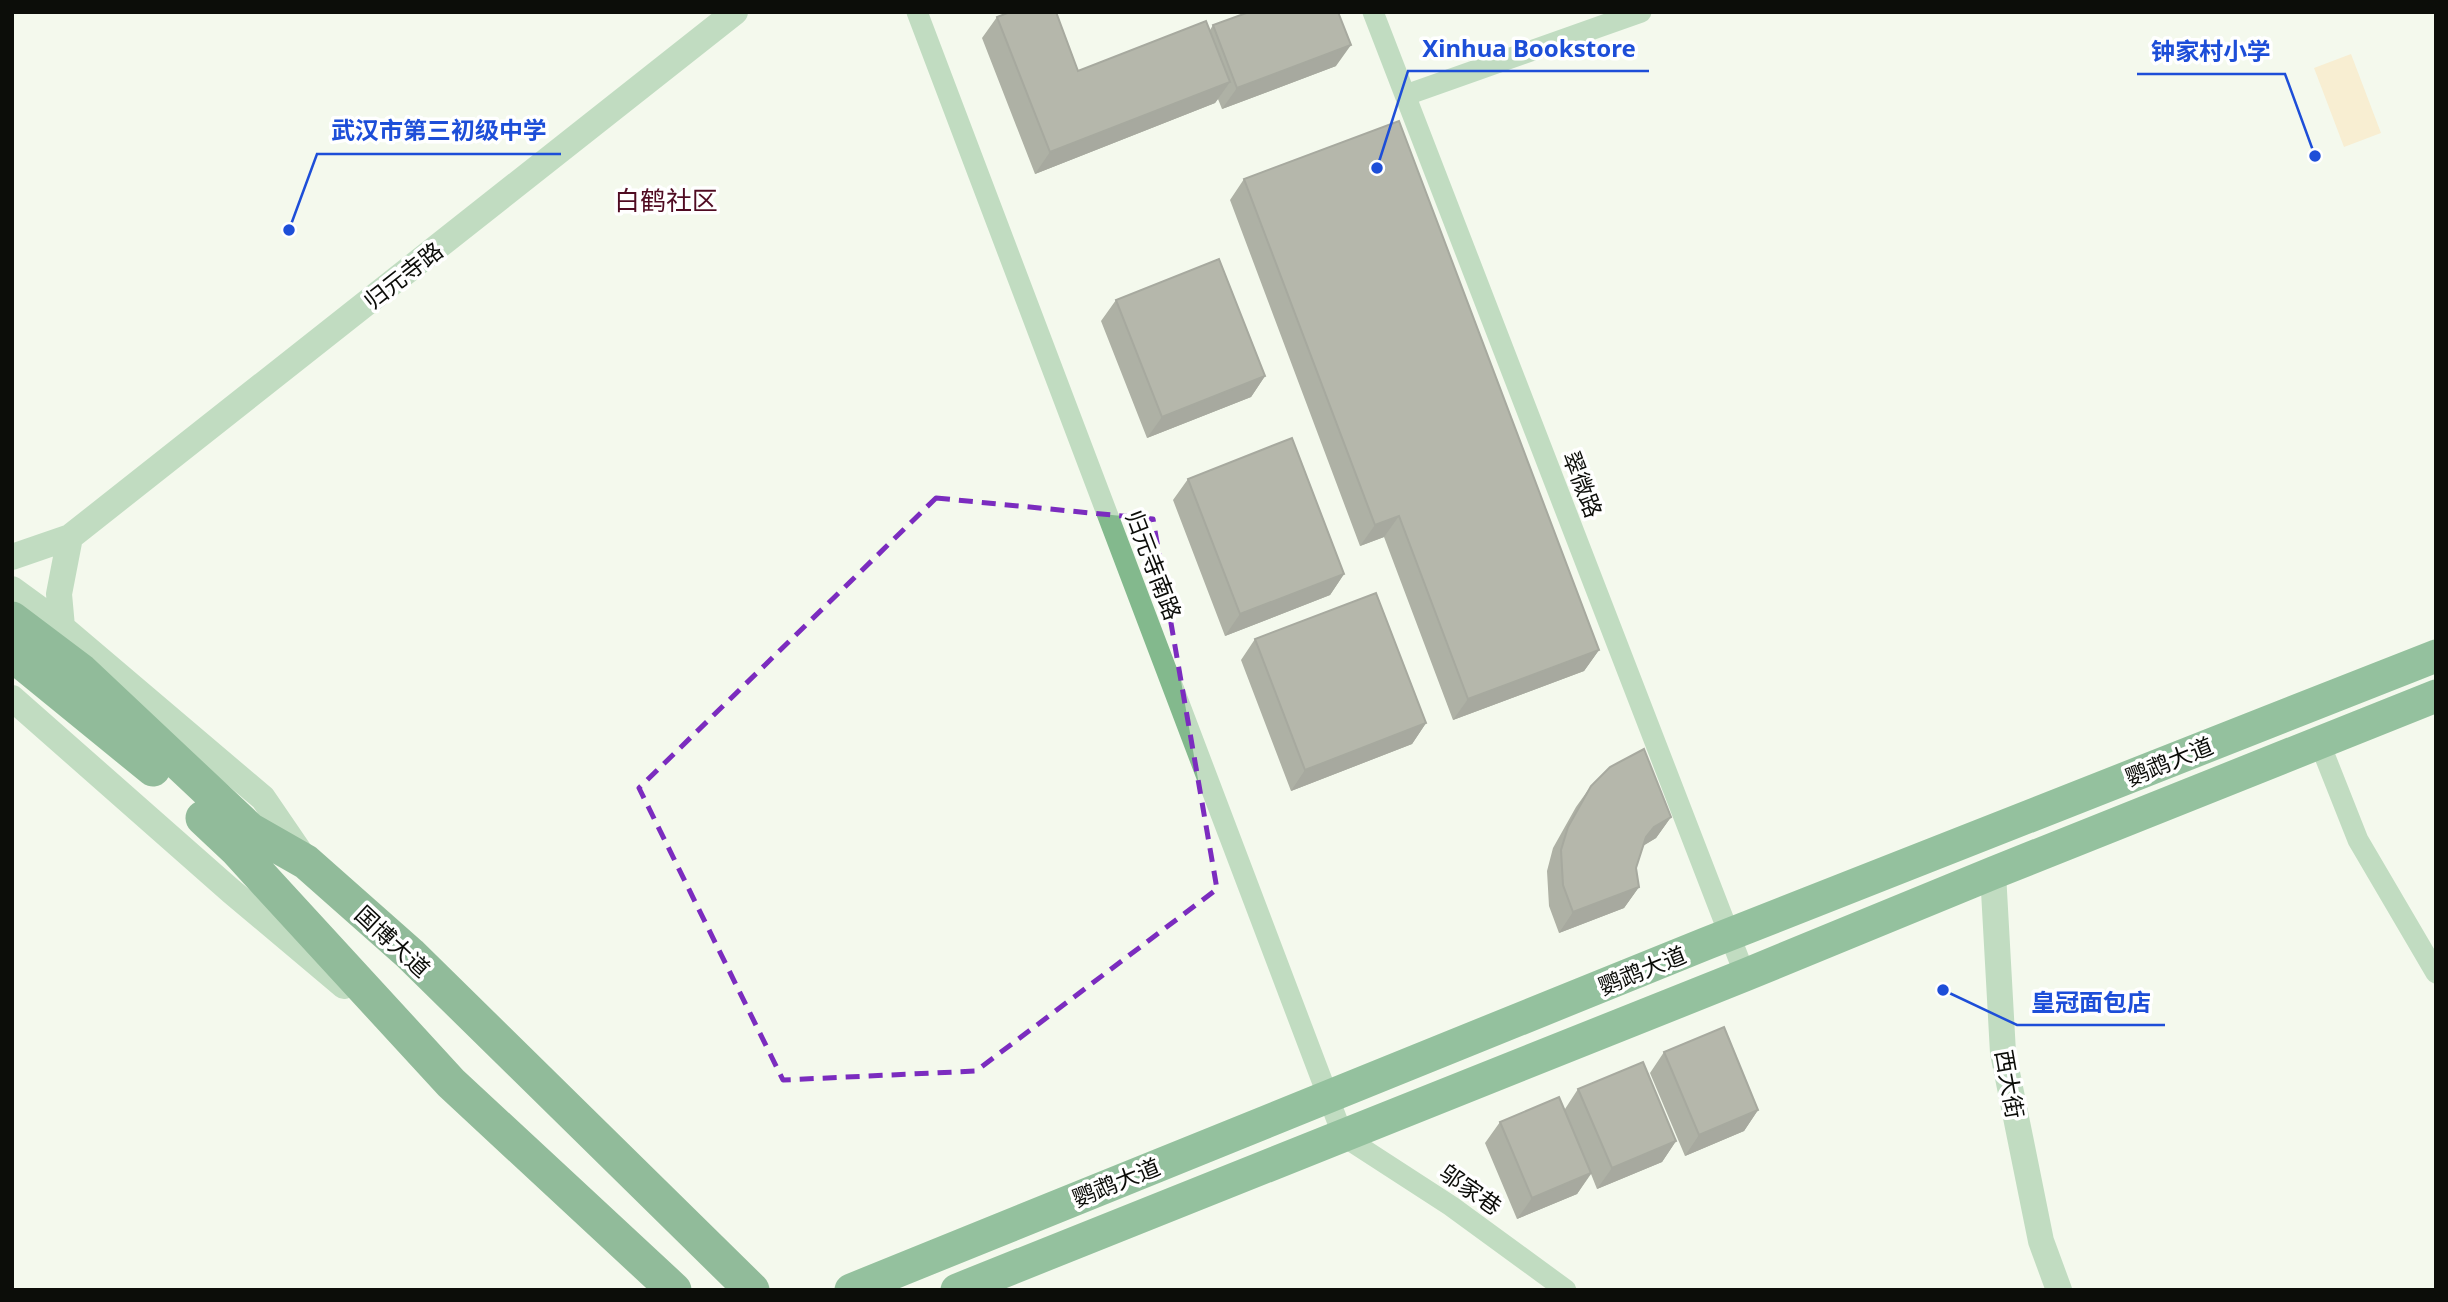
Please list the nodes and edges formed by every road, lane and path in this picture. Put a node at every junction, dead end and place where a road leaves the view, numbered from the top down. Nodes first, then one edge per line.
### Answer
1 (736, 12) edge
2 (917, 12) edge
3 (1373, 12) edge
4 (1641, 12) edge
5 (1406, 95) junction
6 (71, 537) junction
7 (12, 557) edge
8 (12, 589) edge
9 (12, 619) edge
10 (62, 627) junction
11 (12, 654) edge
12 (2436, 656) edge
13 (2436, 696) edge
14 (12, 698) edge
15 (2320, 744) junction
16 (243, 840) junction
17 (306, 862) junction
18 (1993, 873) junction
19 (1729, 935) junction
20 (2436, 973) edge
21 (1745, 975) junction
22 (419, 1049) junction
23 (1327, 1096) junction
24 (1343, 1136) junction
25 (674, 1290) edge
26 (752, 1290) edge
27 (851, 1290) edge
28 (957, 1290) edge
29 (1566, 1290) edge
30 (2059, 1290) edge

1 - 6 street, 归元寺路
2 - 23 street, 归元寺南路
3 - 5 street, 翠微路
4 - 5 street
5 - 19 street, 翠微路
6 - 7 street, 归元寺路
6 - 10 street
8 - 10 street
9 - 16 highway, 国博大道
10 - 17 street
11 - 16 highway, 国博大道
12 - 19 main road, 鹦鹉大道
13 - 15 main road, 鹦鹉大道
14 - 22 street
15 - 18 main road, 鹦鹉大道
15 - 20 street
16 - 17 highway, 国博大道
16 - 22 highway, 国博大道
17 - 26 highway, 国博大道
18 - 21 main road, 鹦鹉大道
18 - 30 street, 西大街
19 - 21 street, 翠微路
19 - 23 main road, 鹦鹉大道
21 - 24 main road, 鹦鹉大道
22 - 25 highway, 国博大道
23 - 24 street, 归元寺南路
23 - 27 main road, 鹦鹉大道
24 - 28 main road, 鹦鹉大道
24 - 29 street, 邬家巷

